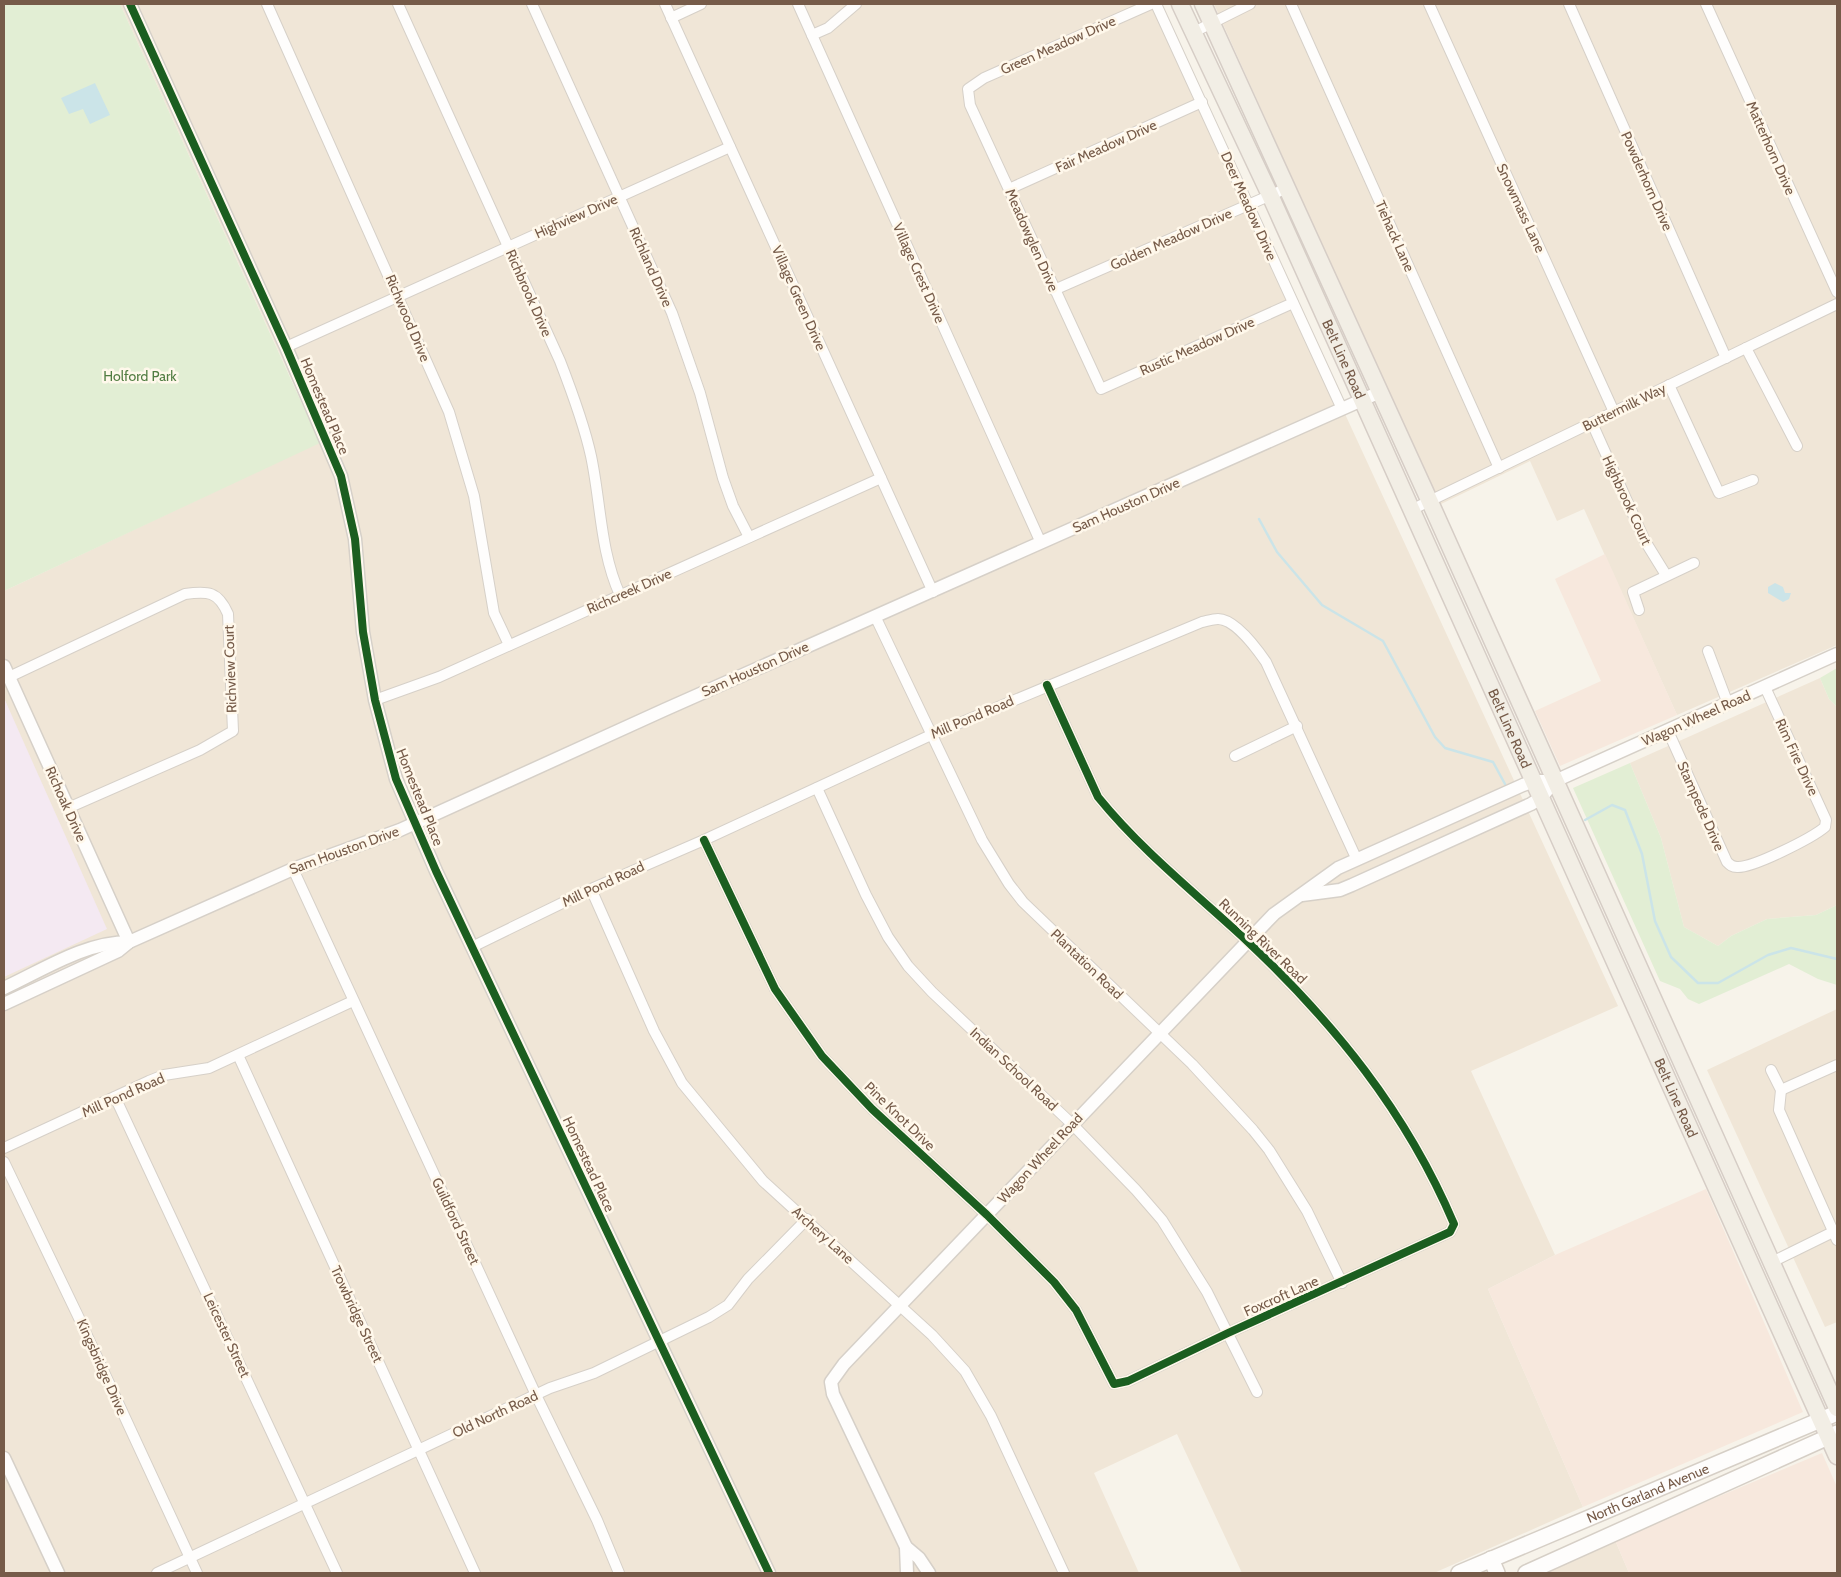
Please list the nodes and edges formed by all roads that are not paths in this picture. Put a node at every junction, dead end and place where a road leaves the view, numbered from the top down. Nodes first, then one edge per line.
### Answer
1 (130, 4) edge
2 (267, 4) edge
3 (398, 4) edge
4 (532, 4) edge
5 (665, 4) edge
6 (701, 4) edge
7 (798, 4) edge
8 (856, 4) edge
9 (1151, 4) edge
10 (1156, 4) edge
11 (1180, 4) edge
12 (1203, 4) edge
13 (1250, 4) edge
14 (1290, 4) edge
15 (1429, 4) edge
16 (1569, 4) edge
17 (1706, 4) edge
18 (671, 18) junction
19 (1211, 23) junction
20 (1194, 32) junction
21 (812, 35) junction
22 (968, 89) joint
23 (1202, 102) junction
24 (730, 147) junction
25 (1287, 188) junction
26 (1009, 189) junction
27 (1270, 195) junction
28 (620, 196) junction
29 (1249, 205) junction
30 (508, 246) junction
31 (1054, 290) junction
32 (1837, 292) edge
33 (399, 296) junction
34 (1293, 303) junction
35 (1837, 306) edge
36 (286, 347) junction
37 (1746, 348) junction
38 (1726, 358) junction
39 (1669, 385) junction
40 (1101, 389) joint
41 (1380, 392) junction
42 (1362, 400) junction
43 (1342, 409) junction
44 (1614, 412) junction
45 (1592, 423) junction
46 (1797, 446) dead end
47 (1499, 468) junction
48 (881, 478) junction
49 (1753, 480) dead end
50 (1430, 502) junction
51 (1411, 510) junction
52 (749, 537) junction
53 (1041, 543) junction
54 (1694, 563) dead end
55 (1666, 576) junction
56 (933, 592) junction
57 (620, 595) junction
58 (1639, 610) dead end
59 (875, 616) junction
60 (510, 645) junction
61 (1495, 646) junction
62 (1708, 651) dead end
63 (1477, 654) junction
64 (1837, 654) edge
65 (6, 672) edge
66 (1047, 685) junction
67 (1765, 687) junction
68 (375, 700) junction
69 (1728, 704) junction
70 (1297, 726) junction
71 (1668, 731) junction
72 (931, 735) junction
73 (1235, 756) dead end
74 (1534, 781) junction
75 (1555, 781) junction
76 (816, 788) junction
77 (1541, 798) junction
78 (1476, 806) junction
79 (68, 808) junction
80 (415, 823) junction
81 (1484, 825) junction
82 (1825, 827) joint
83 (704, 840) junction
84 (1356, 860) junction
85 (293, 869) junction
86 (1366, 879) junction
87 (590, 889) junction
88 (1300, 896) junction
89 (1247, 941) junction
90 (129, 942) junction
91 (474, 946) junction
92 (4, 988) edge
93 (353, 1001) junction
94 (4, 1004) edge
95 (1160, 1033) junction
96 (238, 1056) junction
97 (1684, 1064) junction
98 (1837, 1065) edge
99 (1771, 1070) dead end
100 (1665, 1072) junction
101 (1781, 1090) junction
102 (115, 1097) junction
103 (1072, 1124) junction
104 (1718, 1140) junction
105 (4, 1148) edge
106 (1700, 1149) junction
107 (4, 1162) edge
108 (987, 1214) junction
109 (807, 1219) junction
110 (1454, 1224) joint
111 (1835, 1236) edge
112 (1772, 1262) junction
113 (1754, 1270) junction
114 (1342, 1282) junction
115 (900, 1305) junction
116 (1228, 1333) junction
117 (659, 1342) junction
118 (1114, 1384) joint
119 (1257, 1392) dead end
120 (536, 1395) junction
121 (1837, 1408) edge
122 (1837, 1412) edge
123 (1821, 1420) junction
124 (1833, 1435) edge
125 (420, 1449) junction
126 (1837, 1456) edge
127 (4, 1458) edge
128 (1637, 1497) junction
129 (304, 1503) junction
130 (1648, 1520) junction
131 (906, 1547) junction
132 (189, 1558) junction
133 (1494, 1566) edge
134 (58, 1573) edge
135 (157, 1573) edge
136 (197, 1573) edge
137 (338, 1573) edge
138 (475, 1573) edge
139 (619, 1573) edge
140 (769, 1573) edge
141 (907, 1573) edge
142 (929, 1573) edge
143 (1064, 1573) edge
144 (1459, 1573) edge
145 (1526, 1573) edge

1 - 36 street, Homestead Place
2 - 33 street, Richwood Drive
3 - 30 street, Richbrook Drive
4 - 28 street, Richland Drive
5 - 18 street, Village Green Drive
6 - 18 street
7 - 21 street, Village Crest Drive
8 - 21 street
9 - 22 street, Green Meadow Drive
10 - 23 street, Deer Meadow Drive
11 - 20 main road, Belt Line Road
12 - 19 main road, Belt Line Road
13 - 19 street
14 - 47 street, Tiehack Lane
15 - 44 street, Snowmass Lane
16 - 38 street, Powderhorn Drive
17 - 32 street, Matterhorn Drive
18 - 24 street, Village Green Drive
19 - 20 street
19 - 25 main road, Belt Line Road
20 - 27 main road, Belt Line Road
21 - 53 street, Village Crest Drive
22 - 26 street, Meadowglen Drive
23 - 26 street, Fair Meadow Drive
23 - 29 street, Deer Meadow Drive
24 - 28 street, Highview Drive
24 - 48 street, Village Green Drive
25 - 27 street, Golden Meadow Drive
25 - 41 main road, Belt Line Road
26 - 31 street, Meadowglen Drive
27 - 29 street, Golden Meadow Drive
27 - 42 main road, Belt Line Road
28 - 30 street, Highview Drive
28 - 52 street, Richland Drive
29 - 31 street, Golden Meadow Drive
29 - 34 street, Deer Meadow Drive
30 - 33 street, Highview Drive
30 - 57 street, Richbrook Drive
31 - 40 street, Meadowglen Drive
33 - 36 street, Highview Drive
33 - 60 street, Richwood Drive
34 - 40 street, Rustic Meadow Drive
34 - 43 street, Deer Meadow Drive
35 - 37 street, Buttermilk Way
36 - 68 street, Homestead Place
37 - 38 street, Buttermilk Way
37 - 46 street
38 - 39 street, Buttermilk Way
39 - 44 street, Buttermilk Way
39 - 49 street
41 - 42 street, Sam Houston Drive
41 - 50 main road, Belt Line Road
42 - 43 street, Sam Houston Drive
42 - 51 main road, Belt Line Road
43 - 53 street, Sam Houston Drive
44 - 45 street, Buttermilk Way
45 - 47 street, Buttermilk Way
45 - 55 street, Highbrook Court
47 - 50 street, Buttermilk Way
48 - 52 street, Richcreek Drive
48 - 56 street, Village Green Drive
50 - 51 street, Buttermilk Way
50 - 61 main road, Belt Line Road
51 - 63 main road, Belt Line Road
52 - 57 street, Richcreek Drive
53 - 56 street, Sam Houston Drive
54 - 55 street
55 - 58 street
56 - 59 street, Sam Houston Drive
57 - 60 street, Richcreek Drive
59 - 72 street, Plantation Road
59 - 80 street, Sam Houston Drive
60 - 68 street, Richcreek Drive
61 - 63 main road
61 - 75 main road, Belt Line Road
62 - 69 street
63 - 74 main road, Belt Line Road
64 - 67 street, Wagon Wheel Road
65 - 79 street, Richoak Drive
65 - 79 street, Richview Court
66 - 70 street, Mill Pond Road
66 - 72 street, Mill Pond Road
66 - 89 street, Running River Road
67 - 69 street, Wagon Wheel Road
67 - 82 street, Rim Fire Drive
68 - 80 street, Homestead Place
69 - 71 street, Wagon Wheel Road
70 - 73 street
70 - 84 street, Mill Pond Road
71 - 75 street, Wagon Wheel Road
71 - 82 street, Stampede Drive
72 - 76 street, Mill Pond Road
72 - 95 street, Plantation Road
74 - 75 street, Wagon Wheel Road
74 - 77 main road, Belt Line Road
74 - 78 street, Wagon Wheel Road
75 - 77 street, Wagon Wheel Road
75 - 97 main road, Belt Line Road
76 - 83 street, Mill Pond Road
76 - 103 street, Indian School Road
77 - 81 street, Wagon Wheel Road
77 - 100 main road, Belt Line Road
78 - 81 street
78 - 84 street, Wagon Wheel Road
79 - 90 street, Richoak Drive
80 - 85 street, Sam Houston Drive
80 - 91 street, Homestead Place
81 - 86 street, Wagon Wheel Road
83 - 87 street, Mill Pond Road
83 - 108 street, Pine Knot Drive
84 - 86 street
84 - 88 street, Wagon Wheel Road
85 - 90 street, Sam Houston Drive
85 - 93 street, Guildford Street
86 - 88 street, Wagon Wheel Road
87 - 91 street, Mill Pond Road
87 - 109 street, Archery Lane
88 - 89 street, Wagon Wheel Road
89 - 95 street, Wagon Wheel Road
89 - 110 street, Running River Road
90 - 92 street, Sam Houston Drive
90 - 94 street, Sam Houston Drive
91 - 117 street, Homestead Place
93 - 96 street, Mill Pond Road
93 - 120 street, Guildford Street
95 - 103 street, Wagon Wheel Road
95 - 114 street, Plantation Road
96 - 102 street, Mill Pond Road
96 - 125 street, Trowbridge Street
97 - 100 main road
97 - 104 main road, Belt Line Road
98 - 101 street
99 - 101 street
100 - 106 main road, Belt Line Road
101 - 111 street
102 - 105 street, Mill Pond Road
102 - 129 street, Leicester Street
103 - 108 street, Wagon Wheel Road
103 - 116 street, Indian School Road
104 - 106 main road
104 - 112 main road, Belt Line Road
106 - 113 main road, Belt Line Road
107 - 132 street, Kingsbridge Drive
108 - 115 street, Wagon Wheel Road
108 - 118 street, Pine Knot Drive
109 - 115 street, Archery Lane
109 - 117 street, Old North Road
110 - 114 street, Foxcroft Lane
111 - 112 street
112 - 113 main road
112 - 121 main road, Belt Line Road
113 - 123 main road, Belt Line Road
114 - 116 street, Foxcroft Lane
115 - 131 street, Wagon Wheel Road
115 - 143 street, Archery Lane
116 - 118 street, Foxcroft Lane
116 - 119 street, Indian School Road
117 - 120 street, Old North Road
117 - 140 street, Homestead Place
120 - 125 street, Old North Road
120 - 139 street, Guildford Street
122 - 123 main road, North Garland Avenue
123 - 124 main road, Belt Line Road
123 - 128 main road, North Garland Avenue
124 - 126 main road, Belt Line Road
124 - 130 main road, North Garland Avenue
125 - 129 street, Old North Road
125 - 138 street, Trowbridge Street
127 - 134 street
128 - 130 main road
128 - 133 main road, North Garland Avenue
129 - 132 street, Old North Road
129 - 137 street, Leicester Street
130 - 145 main road, North Garland Avenue
131 - 141 street, Wagon Wheel Road
131 - 142 street, Wagon Wheel Road
132 - 135 street, Old North Road
132 - 136 street, Kingsbridge Drive
133 - 144 main road, North Garland Avenue

